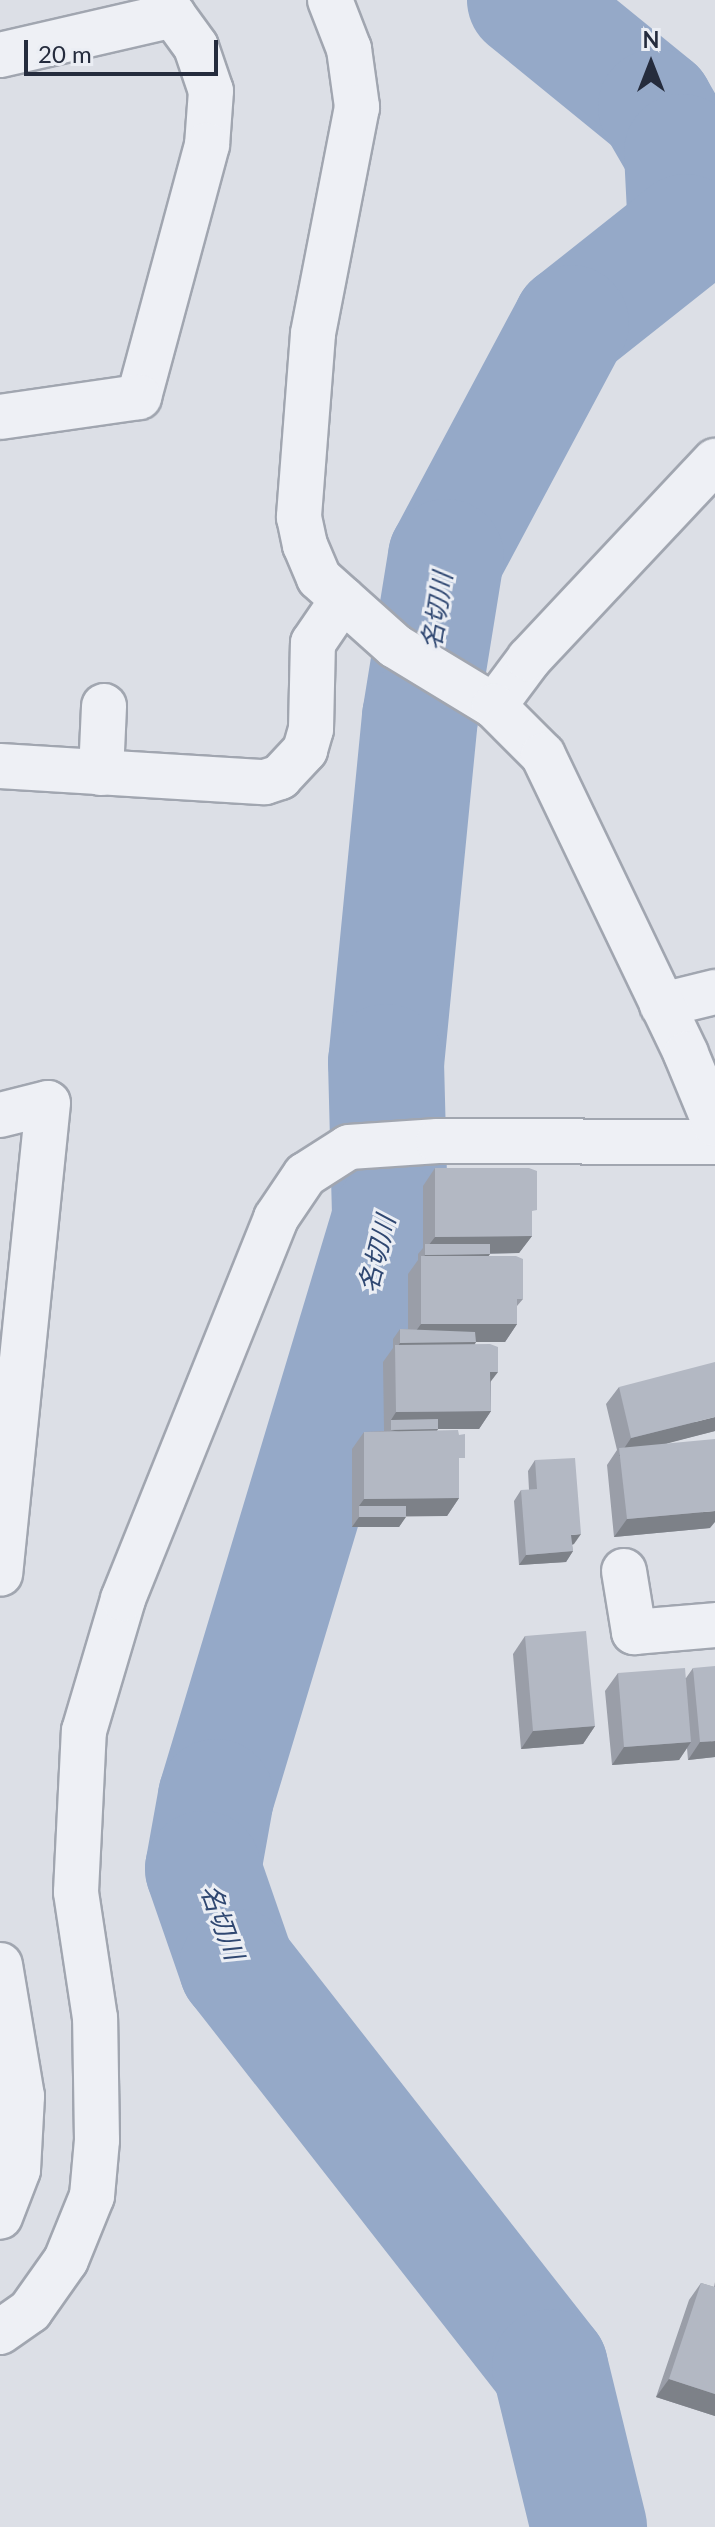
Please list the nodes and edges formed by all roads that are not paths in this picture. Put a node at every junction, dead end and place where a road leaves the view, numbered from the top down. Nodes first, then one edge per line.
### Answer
1 (330, 0) edge
2 (0, 55) edge
3 (0, 417) edge
4 (715, 461) edge
5 (343, 599) junction
6 (104, 706) dead end
7 (494, 706) junction
8 (0, 766) edge
9 (101, 773) junction
10 (715, 992) edge
11 (662, 1005) junction
12 (0, 1115) edge
13 (715, 1124) edge
14 (715, 1142) edge
15 (2, 1525) edge
16 (624, 1571) dead end
17 (0, 1574) edge
18 (715, 1625) edge
19 (0, 1965) edge
20 (0, 2217) edge
21 (0, 2332) edge

1 - 5 street
2 - 3 street
4 - 7 street
5 - 7 street
5 - 9 street
6 - 9 street
7 - 11 street
8 - 9 street
10 - 11 street
11 - 13 street
12 - 15 street
14 - 21 street
15 - 17 street
16 - 18 street
19 - 20 street

